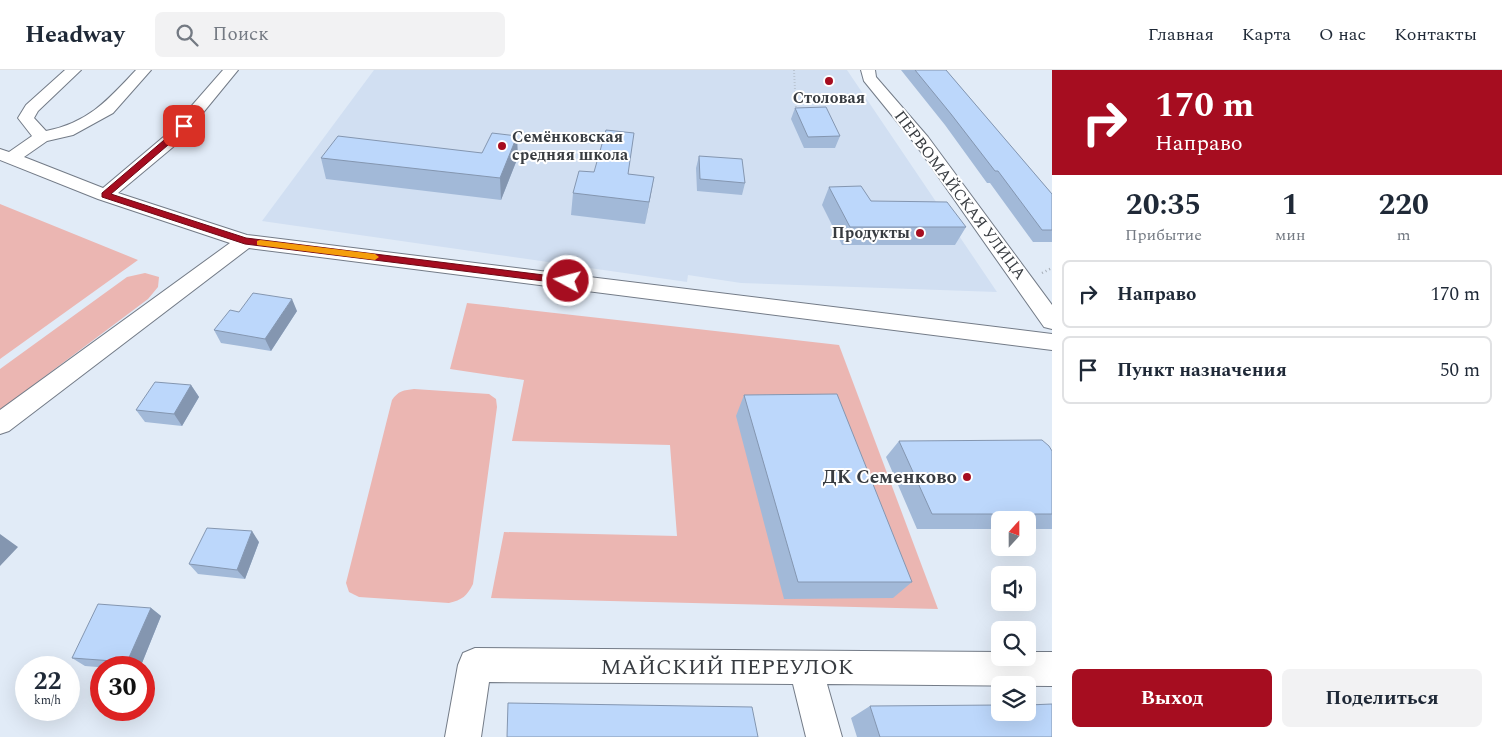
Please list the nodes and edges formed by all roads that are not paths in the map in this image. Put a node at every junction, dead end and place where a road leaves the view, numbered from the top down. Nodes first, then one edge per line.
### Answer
1 (74, 70) edge
2 (144, 70) edge
3 (231, 70) edge
4 (868, 70) edge
5 (42, 137) junction
6 (6, 156) edge
7 (105, 195) junction
8 (245, 241) junction
9 (1052, 321) edge
10 (1052, 342) edge
11 (0, 424) edge
12 (806, 667) junction
13 (1052, 669) edge
14 (462, 737) edge
15 (824, 737) edge

1 - 5 street
2 - 5 street
3 - 7 street
4 - 9 street, ПЕРВОМАЙСКАЯ УЛИЦА
5 - 6 street
6 - 7 street
7 - 8 street
8 - 10 street
8 - 11 street
12 - 13 street, МАЙСКИЙ ПЕРЕУЛОК
12 - 14 street, МАЙСКИЙ ПЕРЕУЛОК
12 - 15 street

